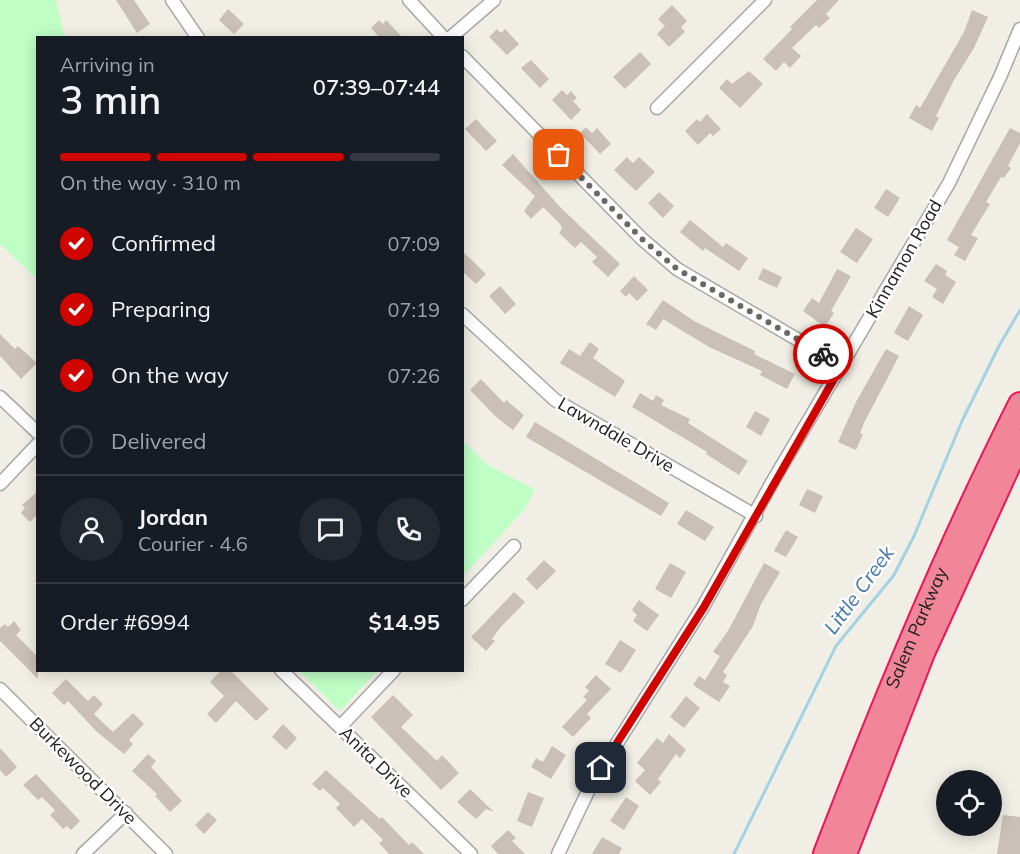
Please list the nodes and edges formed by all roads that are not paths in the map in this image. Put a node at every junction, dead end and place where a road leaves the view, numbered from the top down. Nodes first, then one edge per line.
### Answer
1 (172, 0) edge
2 (409, 0) edge
3 (494, 0) edge
4 (765, 0) edge
5 (1020, 29) edge
6 (197, 36) edge
7 (442, 36) edge
8 (452, 36) edge
9 (464, 58) edge
10 (657, 108) dead end
11 (464, 316) edge
12 (842, 365) junction
13 (0, 397) edge
14 (1020, 404) edge
15 (36, 431) edge
16 (1020, 441) edge
17 (36, 446) edge
18 (0, 484) edge
19 (756, 516) junction
20 (514, 546) dead end
21 (464, 598) edge
22 (283, 672) edge
23 (392, 672) edge
24 (0, 689) edge
25 (340, 727) junction
26 (126, 813) junction
27 (83, 854) edge
28 (166, 854) edge
29 (471, 854) edge
30 (558, 854) edge
31 (825, 854) edge
32 (845, 854) edge

1 - 6 street
2 - 7 street
3 - 8 street
4 - 10 street
5 - 12 street, Kinnamon Road
9 - 12 street
11 - 19 street, Lawndale Drive
12 - 19 street, Kinnamon Road
13 - 15 street
14 - 31 highway, Salem Parkway
16 - 32 highway, Salem Parkway
17 - 18 street
19 - 30 street, Kinnamon Road
20 - 21 street
22 - 25 street, Anita Drive
23 - 25 street
24 - 26 street, Burkewood Drive
25 - 29 street, Anita Drive
26 - 27 street
26 - 28 street, Burkewood Drive

